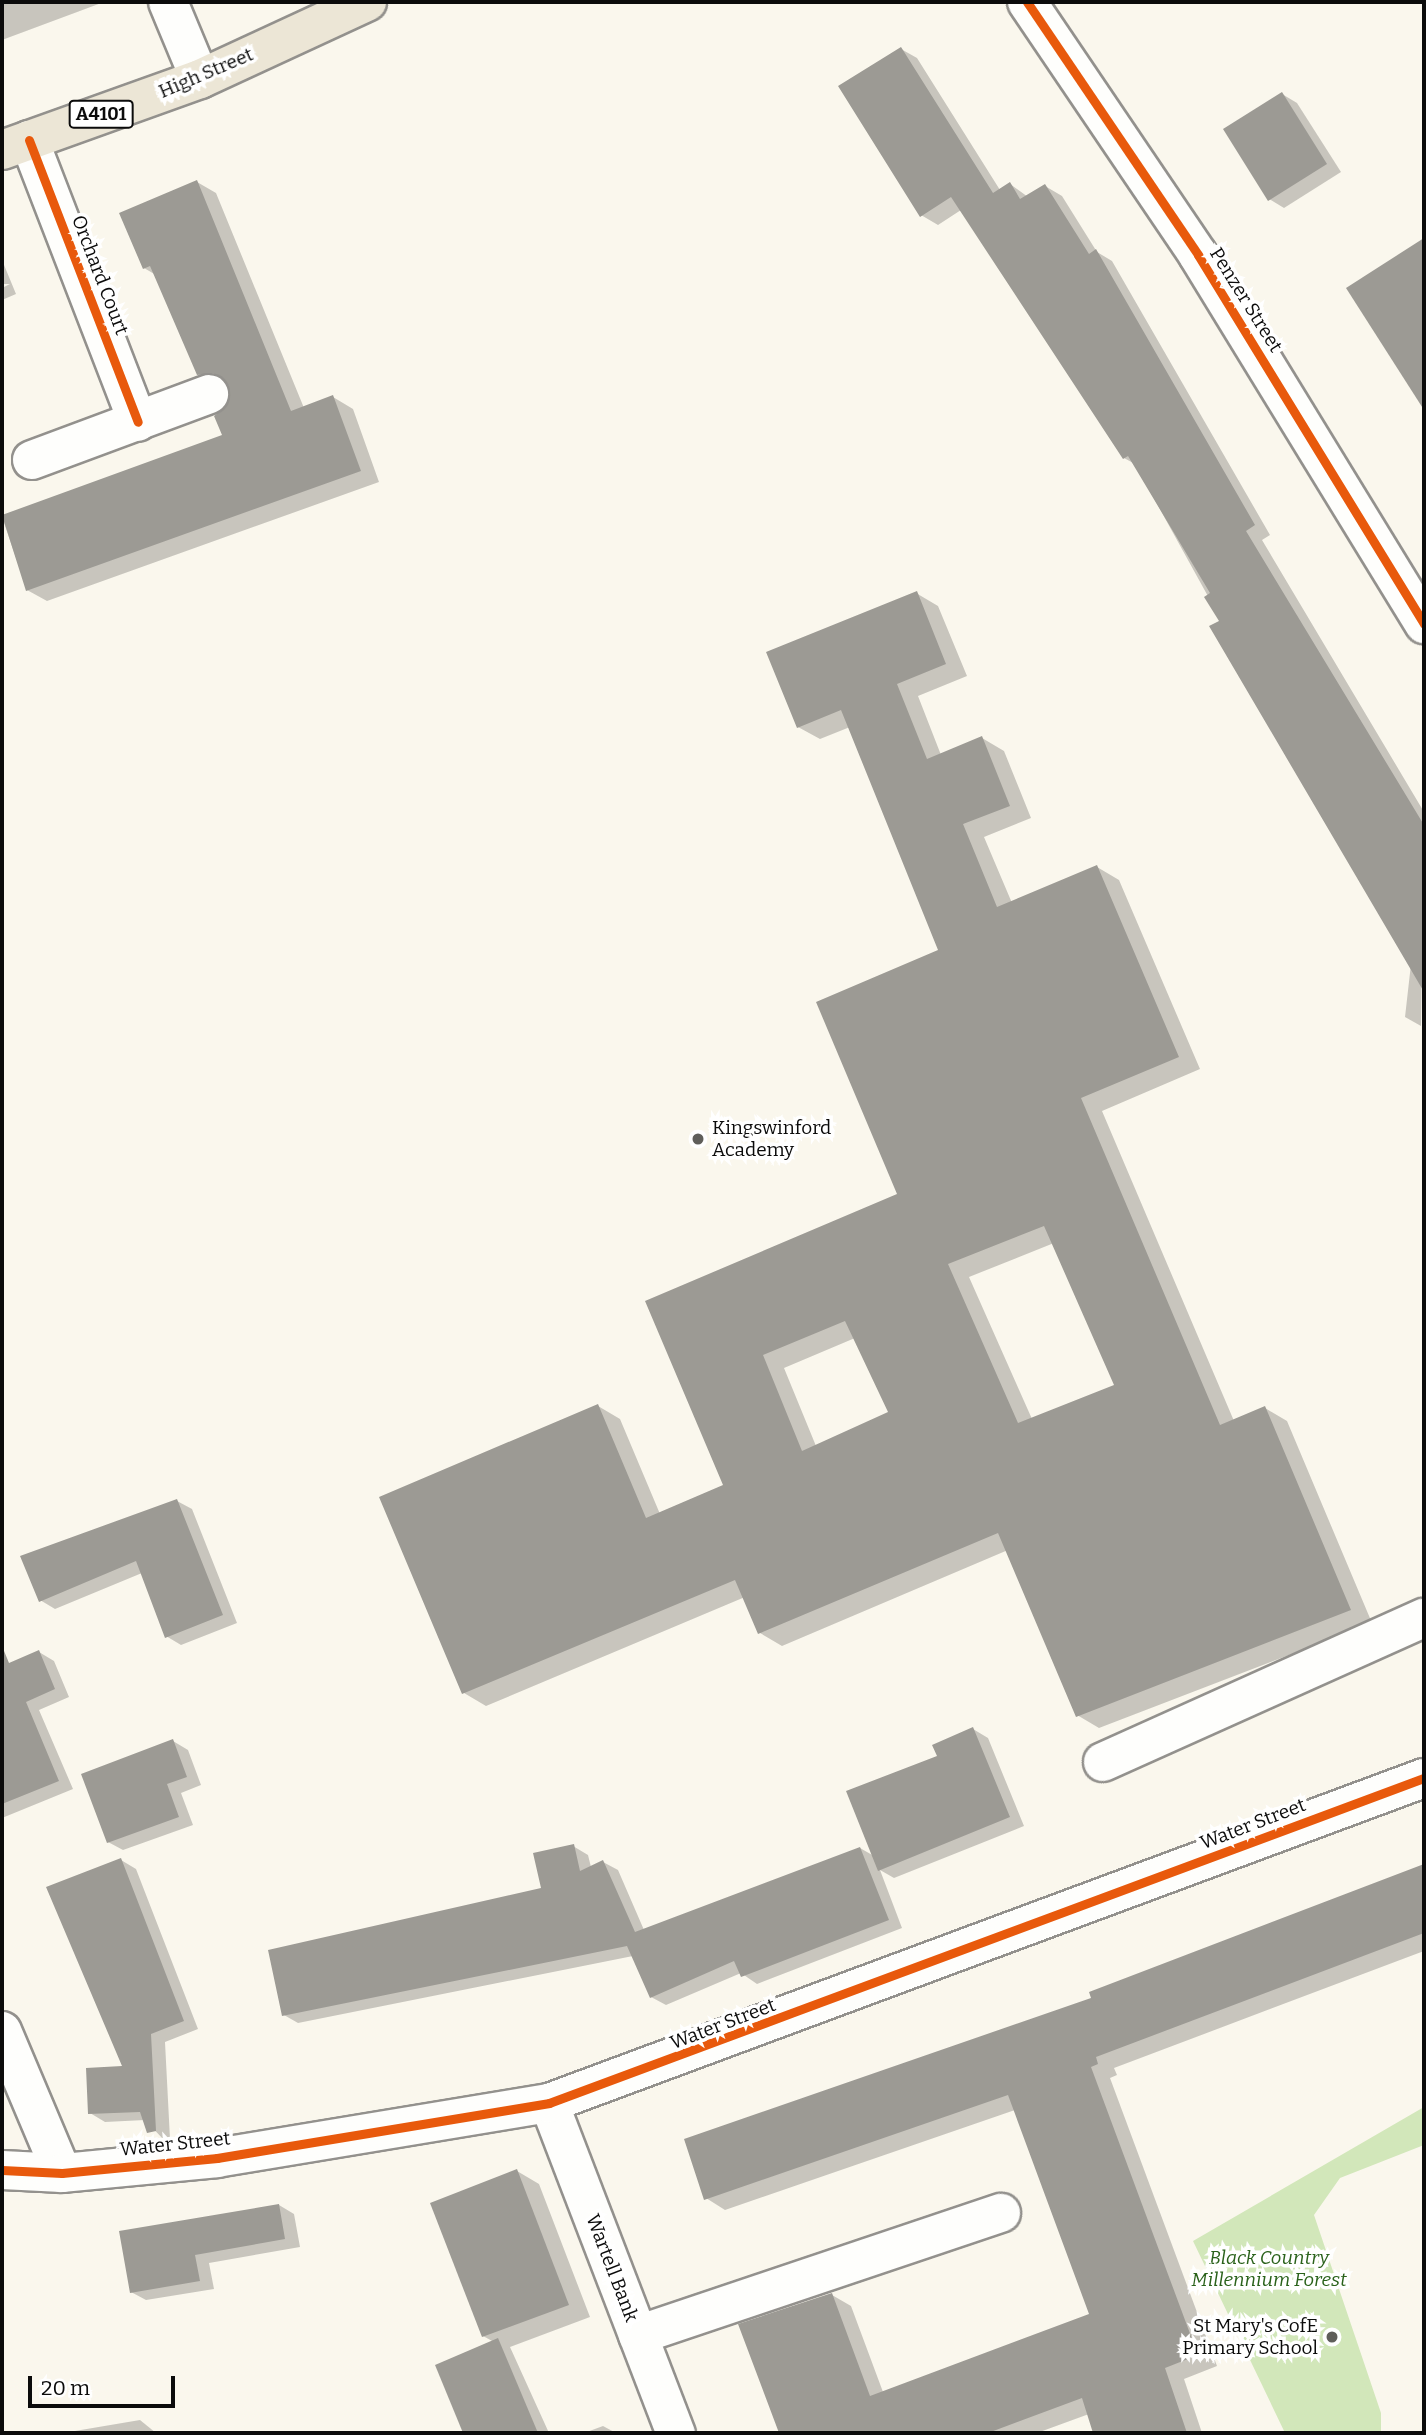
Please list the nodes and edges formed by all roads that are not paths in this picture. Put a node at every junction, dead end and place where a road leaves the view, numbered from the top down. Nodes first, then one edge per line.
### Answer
1 (168, 2) edge
2 (367, 2) edge
3 (1027, 2) edge
4 (200, 79) junction
5 (16, 145) edge
6 (209, 394) dead end
7 (138, 422) junction
8 (32, 460) dead end
9 (1424, 624) edge
10 (1424, 1618) edge
11 (1104, 1762) dead end
12 (1424, 1778) edge
13 (2, 2031) edge
14 (549, 2103) junction
15 (2, 2171) edge
16 (62, 2173) junction
17 (1001, 2213) dead end
18 (638, 2335) junction
19 (676, 2433) edge

1 - 4 street
2 - 4 main road, High Street / A4101
3 - 9 street, Penzer Street
4 - 5 main road, High Street / A4101
5 - 7 street, Orchard Court
6 - 7 street
7 - 8 street
10 - 11 street
12 - 14 street, Water Street
13 - 16 street
14 - 16 street, Water Street
14 - 18 street, Wartell Bank
15 - 16 street, Water Street
17 - 18 street
18 - 19 street, Wartell Bank

